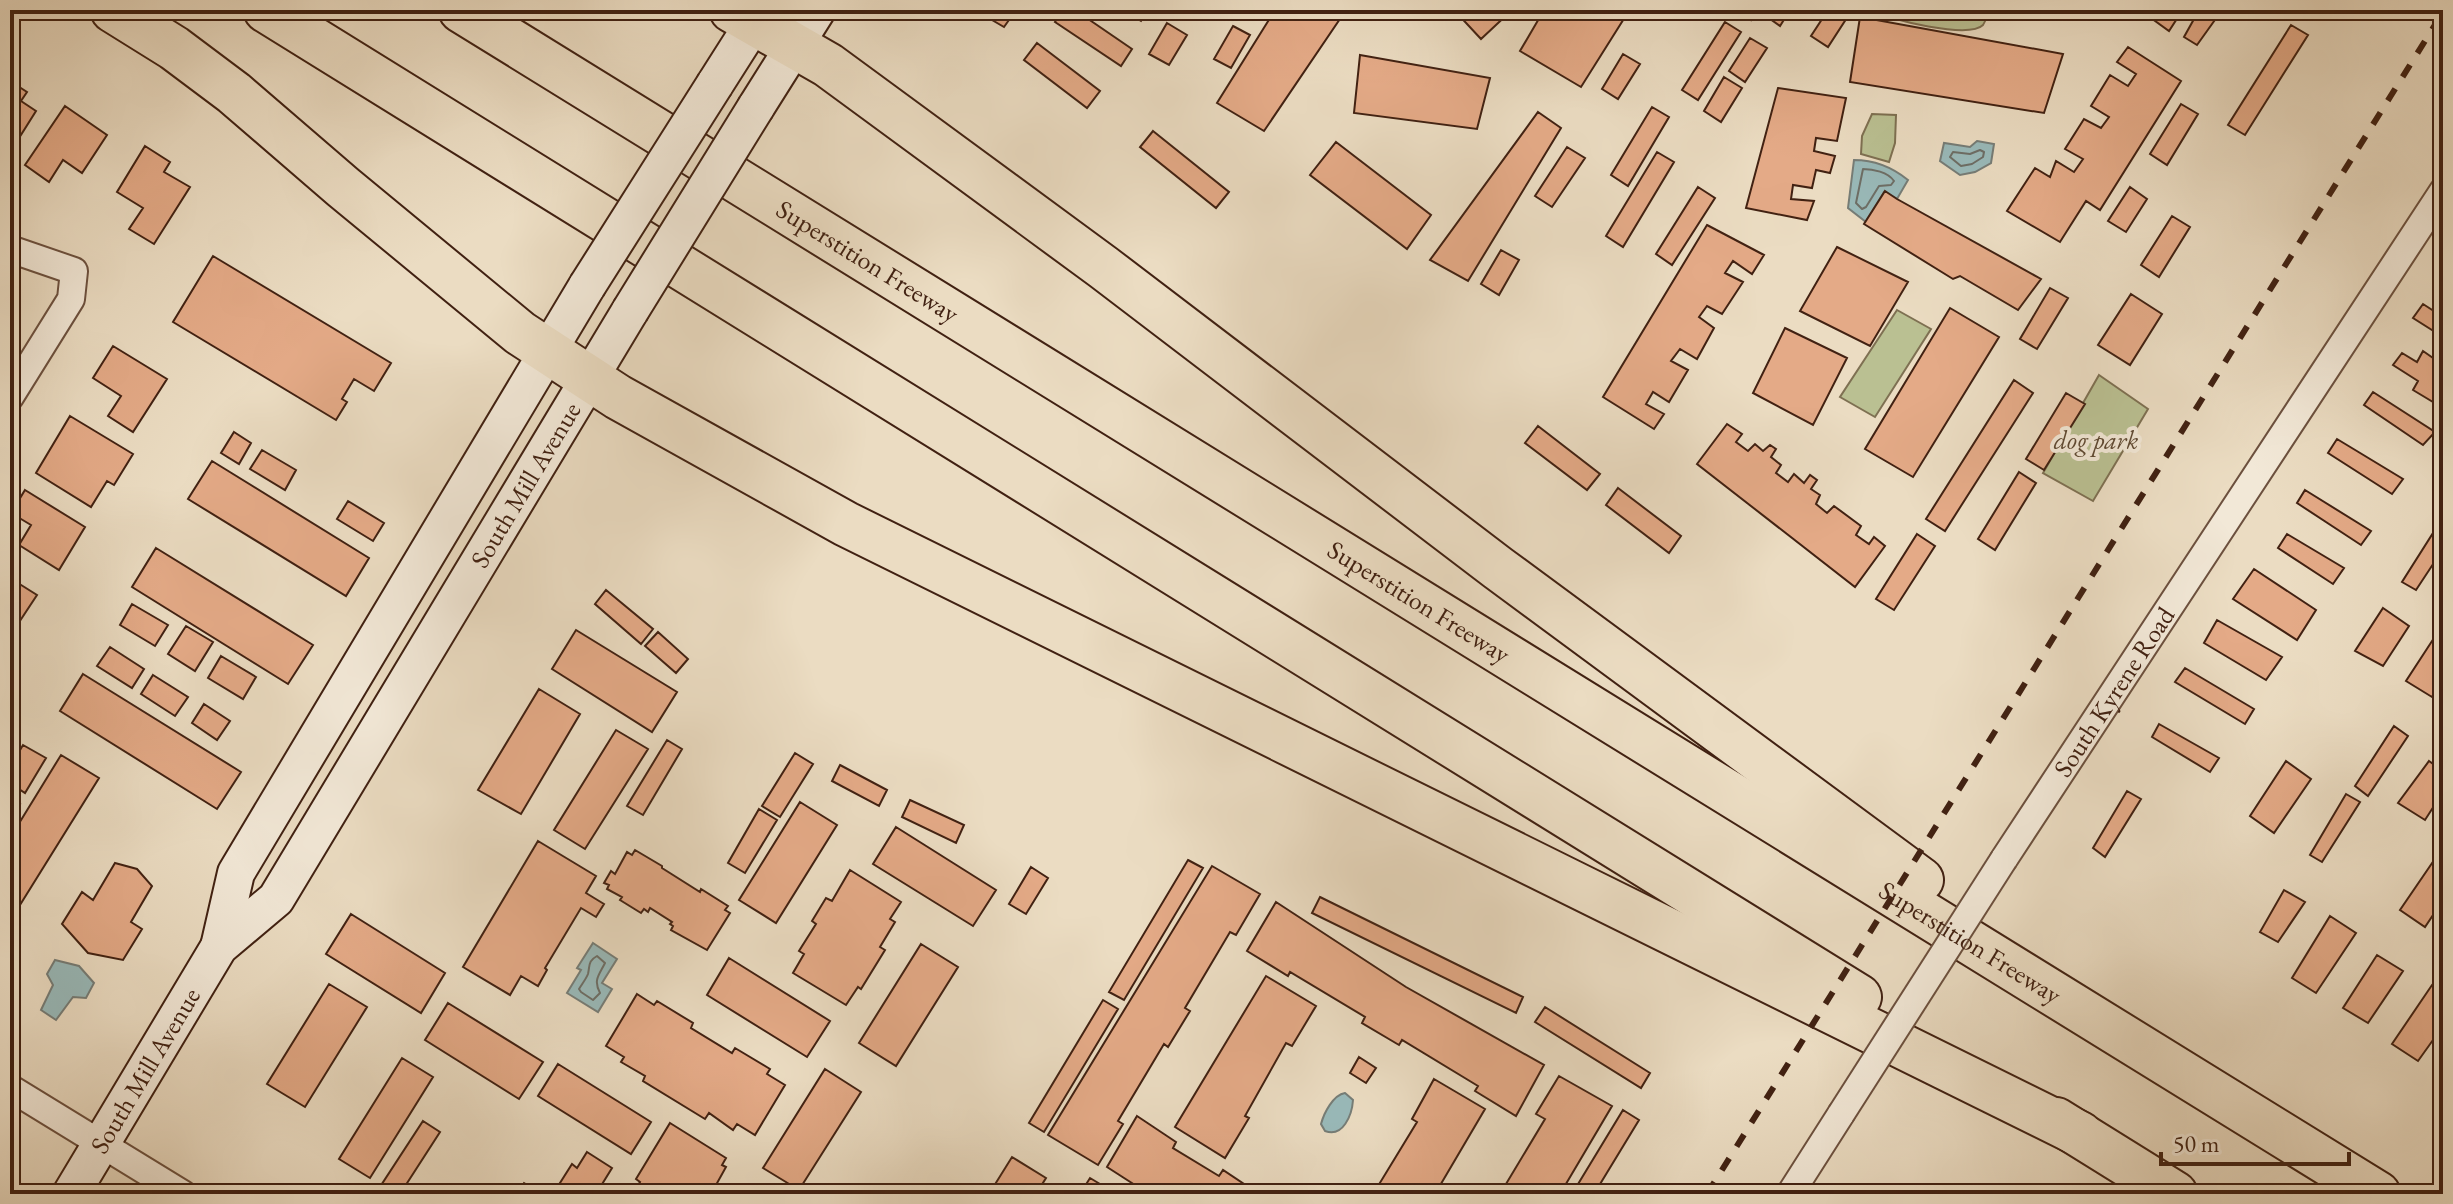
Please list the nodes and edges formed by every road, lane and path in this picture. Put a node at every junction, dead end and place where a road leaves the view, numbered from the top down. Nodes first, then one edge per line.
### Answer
1 (113, 10) edge
2 (266, 10) edge
3 (461, 10) edge
4 (750, 14) edge
5 (806, 28) edge
6 (2443, 191) edge
7 (10, 249) edge
8 (547, 352) junction
9 (589, 379) junction
10 (10, 397) edge
11 (219, 947) junction
12 (10, 1088) edge
13 (2080, 1134) junction
14 (101, 1143) junction
15 (71, 1194) edge
16 (183, 1194) edge
17 (1790, 1194) edge
18 (2175, 1194) edge
19 (2380, 1194) edge

1 - 8 highway
2 - 13 highway
3 - 19 highway, Superstition Freeway
4 - 5 highway
4 - 8 main road, South Mill Avenue, bridge
5 - 9 main road, South Mill Avenue, bridge
5 - 19 highway
6 - 17 street, South Kyrene Road, bridge
7 - 10 street
8 - 9 highway
8 - 11 main road, South Mill Avenue
9 - 11 main road, South Mill Avenue
9 - 13 highway
11 - 14 main road, South Mill Avenue
12 - 14 street
13 - 18 highway
14 - 15 main road, South Mill Avenue
14 - 16 street

